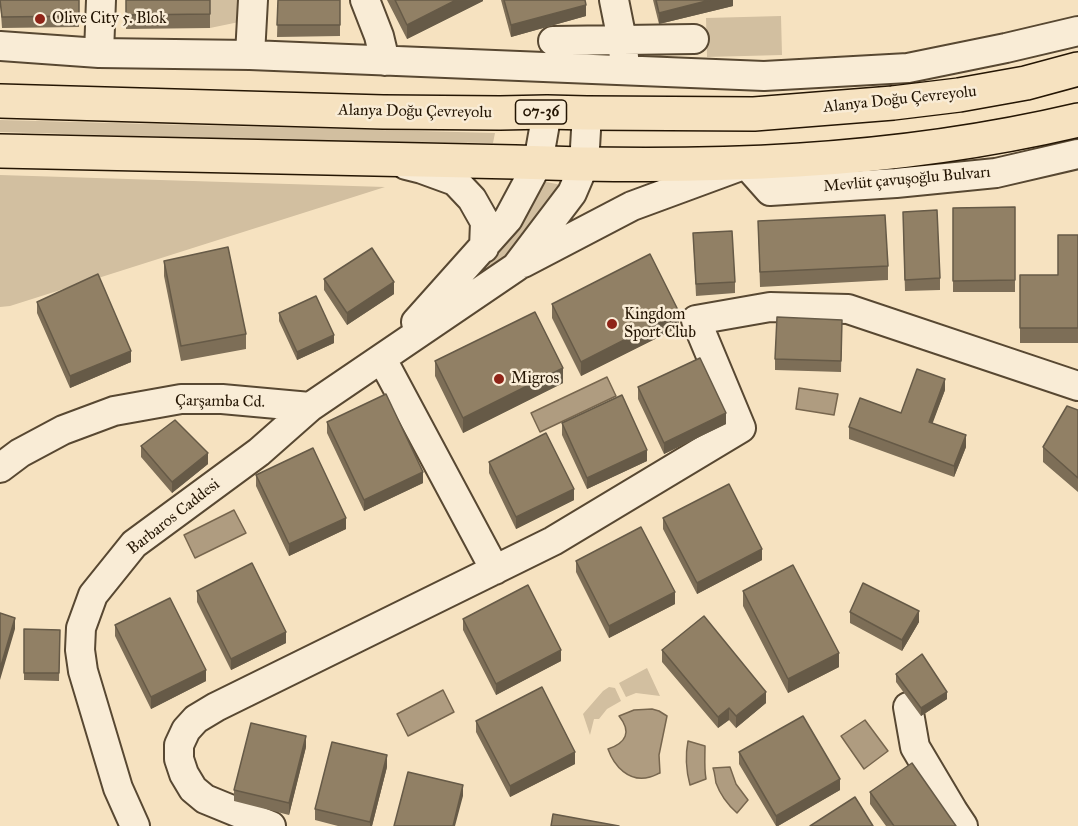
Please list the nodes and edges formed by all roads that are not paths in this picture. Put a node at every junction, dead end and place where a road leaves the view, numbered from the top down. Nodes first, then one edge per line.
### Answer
1 (101, 0) edge
2 (253, 0) edge
3 (365, 0) edge
4 (614, 0) edge
5 (1078, 31) edge
6 (694, 39) dead end
7 (622, 40) junction
8 (554, 41) dead end
9 (0, 46) edge
10 (99, 53) junction
11 (250, 55) junction
12 (385, 61) junction
13 (1078, 69) edge
14 (626, 71) junction
15 (0, 102) edge
16 (547, 112) junction
17 (587, 114) junction
18 (1078, 120) edge
19 (0, 151) edge
20 (1078, 154) edge
21 (381, 160) junction
22 (538, 163) junction
23 (746, 164) junction
24 (584, 165) junction
25 (484, 248) junction
26 (516, 267) junction
27 (382, 358) junction
28 (1078, 386) edge
29 (310, 407) junction
30 (0, 468) edge
31 (495, 570) junction
32 (908, 707) dead end
33 (135, 826) edge
34 (271, 826) edge
35 (963, 826) edge

1 - 10 street
2 - 11 street
3 - 12 street
4 - 7 street
5 - 14 street
6 - 7 street
7 - 8 street
7 - 14 street
9 - 10 street
10 - 11 street
11 - 12 street
12 - 14 street
13 - 17 highway, Alanya Doğu Çevreyolu / 07-36
15 - 16 highway, Alanya Doğu Çevreyolu / 07-36
16 - 17 highway, Alanya Doğu Çevreyolu / 07-36
16 - 22 street
17 - 24 street
18 - 23 highway
19 - 21 highway
20 - 23 street, Mevlüt çavuşoğlu Bulvarı
21 - 22 highway
21 - 25 street
22 - 24 highway
22 - 25 street
23 - 24 highway
23 - 26 street
24 - 26 street
25 - 27 street
26 - 27 street
27 - 29 street, Barbaros Caddesi
27 - 31 street
28 - 31 street
29 - 30 street, Çarşamba Cd.
29 - 33 street, Barbaros Caddesi
31 - 34 street
32 - 35 street

